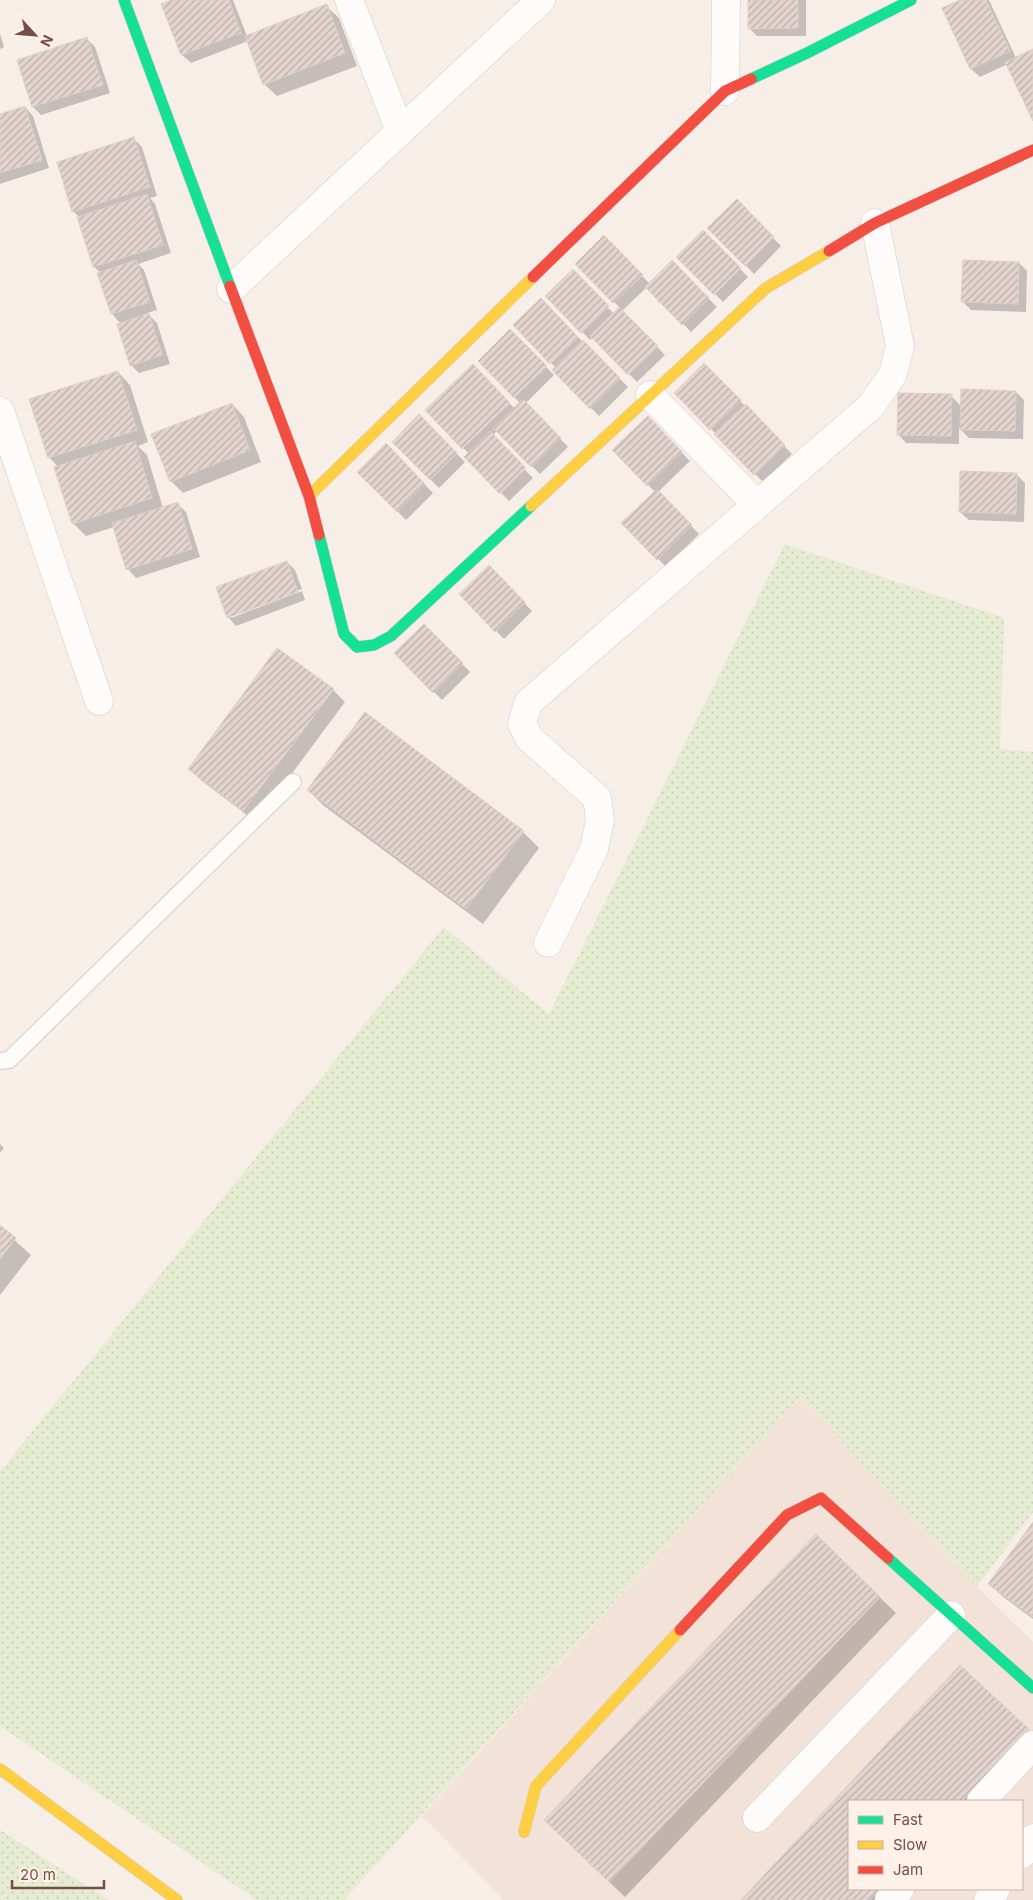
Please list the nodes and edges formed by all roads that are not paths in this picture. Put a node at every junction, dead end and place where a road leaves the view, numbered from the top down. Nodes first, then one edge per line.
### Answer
1 (124, 0) edge
2 (349, 0) edge
3 (541, 0) edge
4 (726, 0) edge
5 (902, 2) edge
6 (725, 92) junction
7 (400, 131) junction
8 (1033, 150) edge
9 (875, 223) junction
10 (231, 288) junction
11 (650, 395) junction
12 (0, 411) edge
13 (310, 496) junction
14 (757, 505) junction
15 (99, 700) dead end
16 (293, 782) dead end
17 (548, 943) dead end
18 (0, 1061) edge
19 (951, 1615) junction
20 (1033, 1688) edge
21 (1033, 1745) edge
22 (0, 1769) edge
23 (982, 1800) edge
24 (757, 1818) dead end
25 (524, 1832) dead end
26 (1033, 1838) edge
27 (1023, 1853) edge
28 (899, 1890) edge
29 (177, 1900) edge
30 (889, 1900) edge

1 - 10 street
2 - 7 street
3 - 7 street
4 - 6 street
5 - 6 street
6 - 13 street
7 - 10 street
8 - 9 street
9 - 11 street
9 - 14 street
10 - 13 street
11 - 13 street
11 - 14 street
12 - 15 street
14 - 17 street
16 - 18 lane
19 - 20 street
19 - 24 street
19 - 25 street
21 - 23 street
22 - 29 street
26 - 27 street
28 - 30 street

